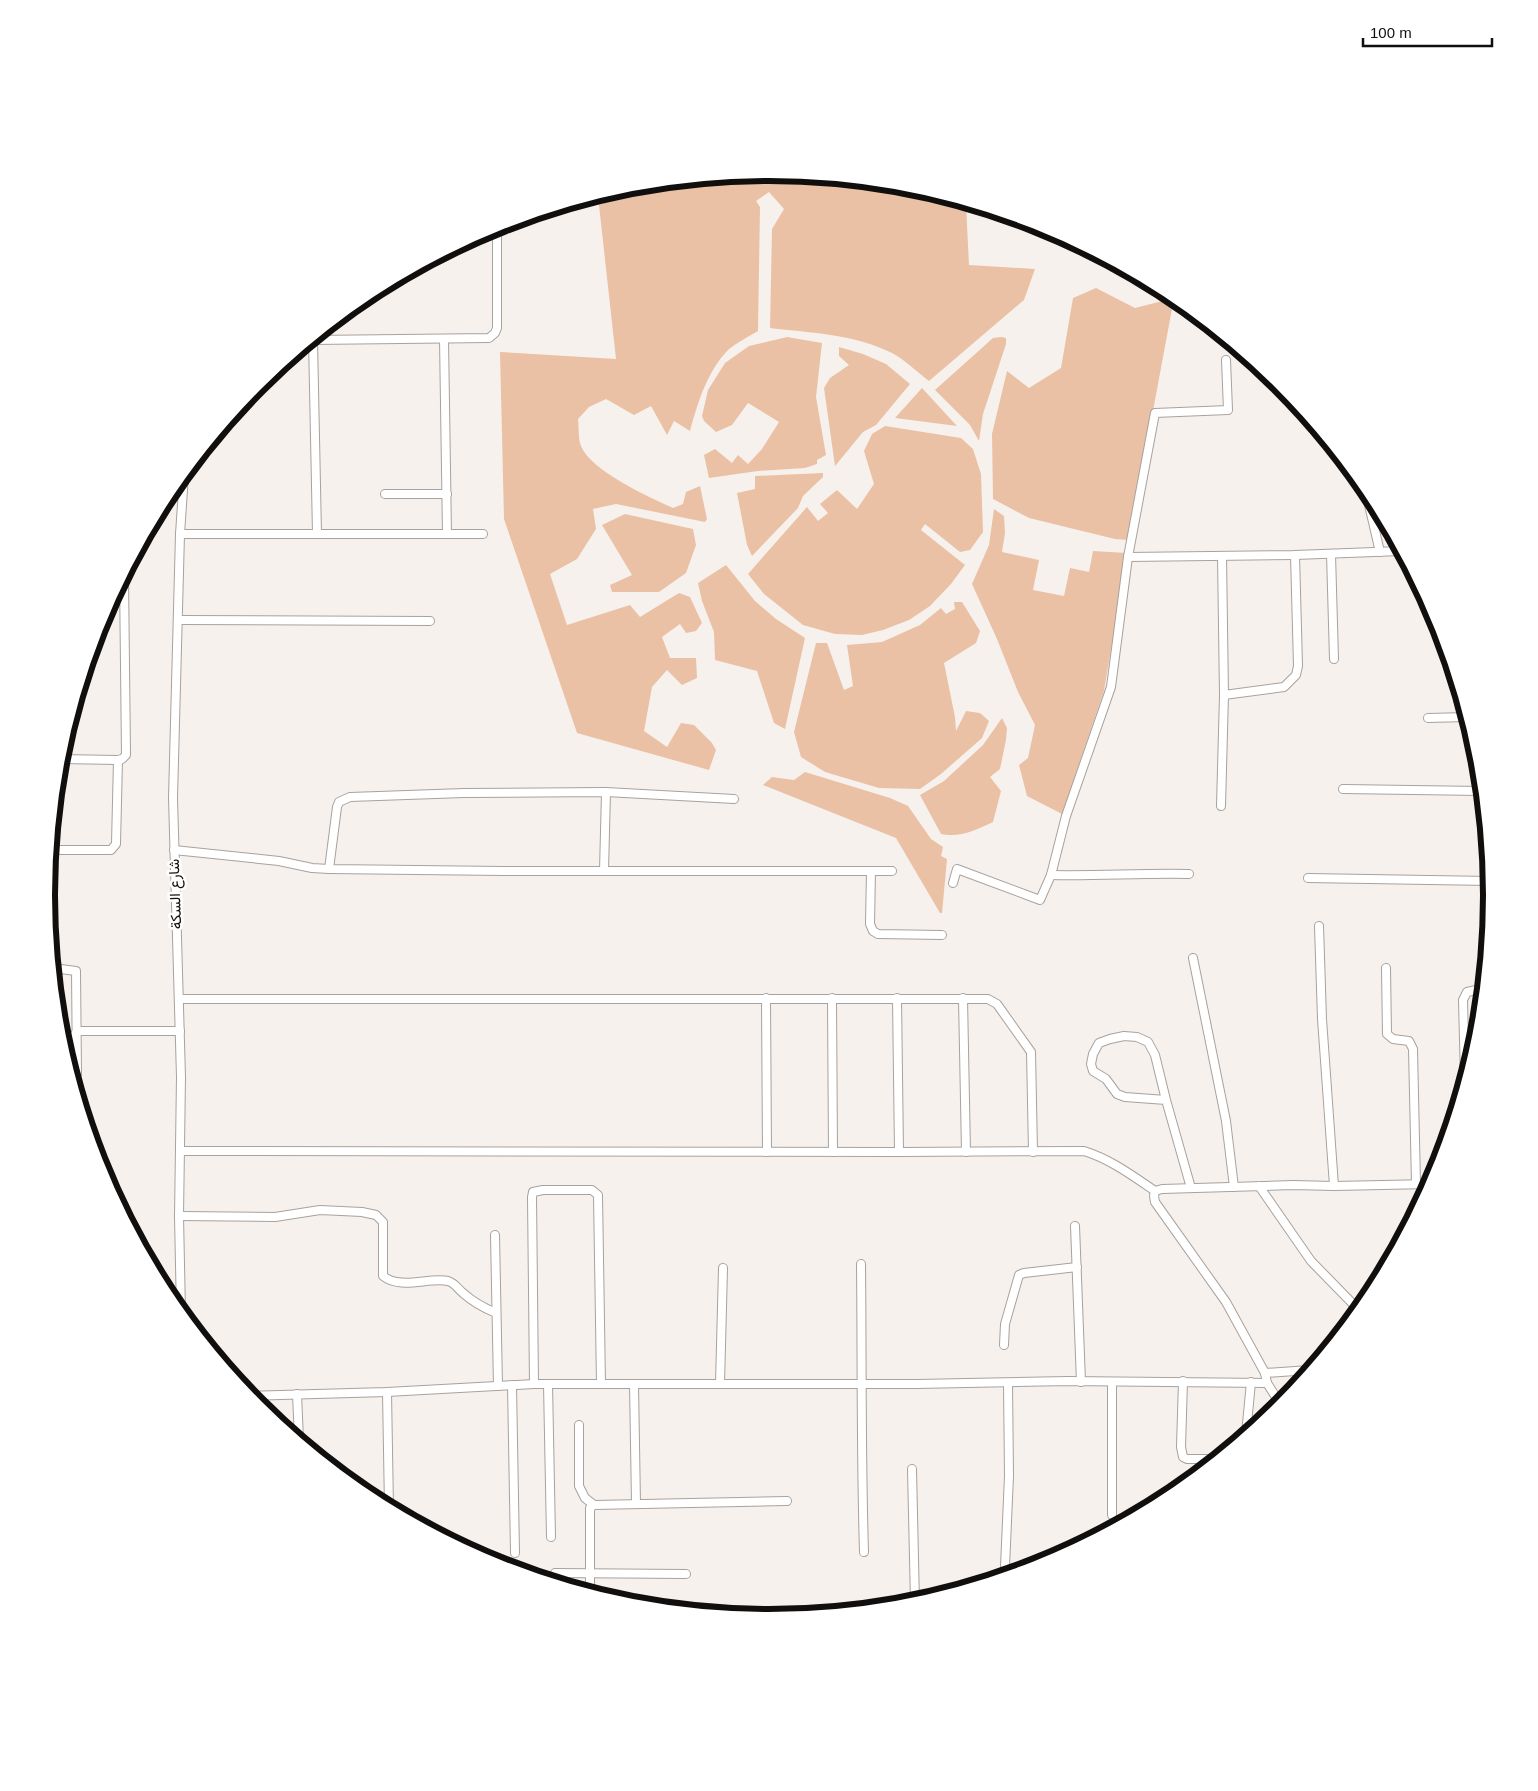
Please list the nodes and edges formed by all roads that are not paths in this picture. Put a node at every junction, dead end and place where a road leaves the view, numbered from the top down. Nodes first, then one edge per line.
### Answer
1 (497, 236) edge
2 (444, 339) junction
3 (321, 340) edge
4 (312, 347) edge
5 (1226, 360) dead end
6 (183, 488) edge
7 (385, 494) dead end
8 (447, 494) junction
9 (1370, 511) edge
10 (180, 534) junction
11 (317, 534) junction
12 (447, 534) junction
13 (483, 534) dead end
14 (1394, 551) edge
15 (1380, 552) junction
16 (1331, 554) junction
17 (1295, 555) junction
18 (1222, 556) junction
19 (1128, 557) junction
20 (124, 590) edge
21 (178, 620) junction
22 (430, 621) dead end
23 (1334, 658) dead end
24 (1224, 695) junction
25 (1460, 717) edge
26 (1428, 718) dead end
27 (68, 759) edge
28 (118, 760) junction
29 (1343, 789) dead end
30 (1475, 791) edge
31 (606, 792) junction
32 (734, 799) dead end
33 (1221, 806) dead end
34 (57, 850) edge
35 (174, 850) junction
36 (329, 869) junction
37 (604, 871) junction
38 (871, 871) junction
39 (892, 871) dead end
40 (1051, 874) junction
41 (1189, 874) dead end
42 (1308, 878) dead end
43 (1482, 881) edge
44 (954, 883) dead end
45 (1319, 926) dead end
46 (942, 935) dead end
47 (1193, 958) dead end
48 (1386, 968) dead end
49 (59, 969) edge
50 (1477, 989) edge
51 (179, 998) junction
52 (766, 998) junction
53 (832, 998) junction
54 (897, 998) junction
55 (964, 998) junction
56 (78, 1031) junction
57 (180, 1031) junction
58 (70, 1039) edge
59 (1464, 1056) edge
60 (78, 1074) dead end
61 (1166, 1100) junction
62 (181, 1151) junction
63 (767, 1152) junction
64 (833, 1152) junction
65 (899, 1152) junction
66 (966, 1152) junction
67 (1033, 1152) junction
68 (1416, 1184) junction
69 (1422, 1184) edge
70 (1258, 1186) junction
71 (1334, 1186) junction
72 (1234, 1187) junction
73 (1191, 1188) junction
74 (1155, 1191) junction
75 (179, 1216) junction
76 (1075, 1226) dead end
77 (495, 1235) dead end
78 (861, 1264) dead end
79 (1077, 1267) junction
80 (723, 1268) dead end
81 (181, 1300) edge
82 (1354, 1305) edge
83 (496, 1313) junction
84 (1004, 1345) dead end
85 (1302, 1371) edge
86 (1265, 1373) junction
87 (1183, 1381) junction
88 (1080, 1382) junction
89 (1112, 1382) junction
90 (1250, 1382) junction
91 (1267, 1382) junction
92 (1008, 1383) junction
93 (534, 1384) junction
94 (548, 1384) junction
95 (602, 1384) junction
96 (634, 1384) junction
97 (720, 1384) junction
98 (862, 1384) junction
99 (512, 1385) junction
100 (498, 1386) junction
101 (387, 1392) junction
102 (297, 1394) junction
103 (260, 1396) edge
104 (1276, 1397) edge
105 (579, 1425) dead end
106 (1247, 1426) edge
107 (299, 1433) edge
108 (1207, 1459) edge
109 (912, 1469) dead end
110 (389, 1500) edge
111 (787, 1501) dead end
112 (636, 1504) junction
113 (594, 1505) junction
114 (1112, 1514) dead end
115 (551, 1537) dead end
116 (864, 1552) dead end
117 (514, 1553) dead end
118 (1005, 1567) dead end
119 (555, 1573) dead end
120 (590, 1573) junction
121 (686, 1574) dead end
122 (590, 1586) edge
123 (915, 1594) edge

1 - 2 street
2 - 3 street
2 - 8 street
4 - 11 street
5 - 19 street
6 - 10 street, شارع السكة
7 - 8 street
8 - 12 street
9 - 15 street
10 - 11 street
10 - 21 street, شارع السكة
11 - 12 street
12 - 13 street
14 - 15 street
15 - 16 street
16 - 17 street
16 - 23 street
17 - 18 street
17 - 24 street
18 - 19 street
18 - 24 street
19 - 40 street
20 - 28 street
21 - 22 street
21 - 35 street, شارع السكة
24 - 33 street
25 - 26 street
27 - 28 street
28 - 34 street
29 - 30 street
31 - 32 street
31 - 36 street
31 - 37 street
35 - 36 street
35 - 51 street, شارع السكة
36 - 37 street
37 - 38 street
38 - 39 street
38 - 46 street
40 - 41 street
40 - 44 street
42 - 43 street
45 - 71 street
47 - 72 street
48 - 68 street
49 - 56 street
50 - 59 street
51 - 52 street
51 - 57 street, شارع السكة
52 - 53 street
52 - 63 street
53 - 54 street
53 - 64 street
54 - 55 street
54 - 65 street
55 - 66 street
55 - 67 street
56 - 57 street
56 - 58 street
56 - 60 street
57 - 62 street, شارع السكة
61 - 61 street
61 - 73 street
62 - 63 street
62 - 75 street, شارع السكة
63 - 64 street
64 - 65 street
65 - 66 street
66 - 67 street
67 - 74 street
68 - 69 street
68 - 71 street
70 - 71 street
70 - 72 street
70 - 82 street
72 - 73 street
73 - 74 street
74 - 86 street
75 - 81 street, شارع السكة
75 - 83 street
76 - 79 street
77 - 83 street
78 - 98 street
79 - 84 street
79 - 88 street
80 - 97 street
83 - 100 street
85 - 86 street
86 - 91 street
87 - 89 street
87 - 90 street
87 - 108 street
88 - 89 street
88 - 92 street
89 - 114 street
90 - 91 street
90 - 106 street
91 - 104 street
92 - 98 street
92 - 118 street
93 - 94 street
93 - 95 street
93 - 99 street
94 - 95 street
94 - 115 street
95 - 96 street
96 - 97 street
96 - 112 street
97 - 98 street
98 - 116 street
99 - 100 street
99 - 117 street
100 - 101 street
101 - 102 street
101 - 110 street
102 - 103 street
102 - 107 street
105 - 113 street
109 - 123 street
111 - 112 street
112 - 113 street
113 - 120 street
119 - 120 street
120 - 121 street
120 - 122 street

